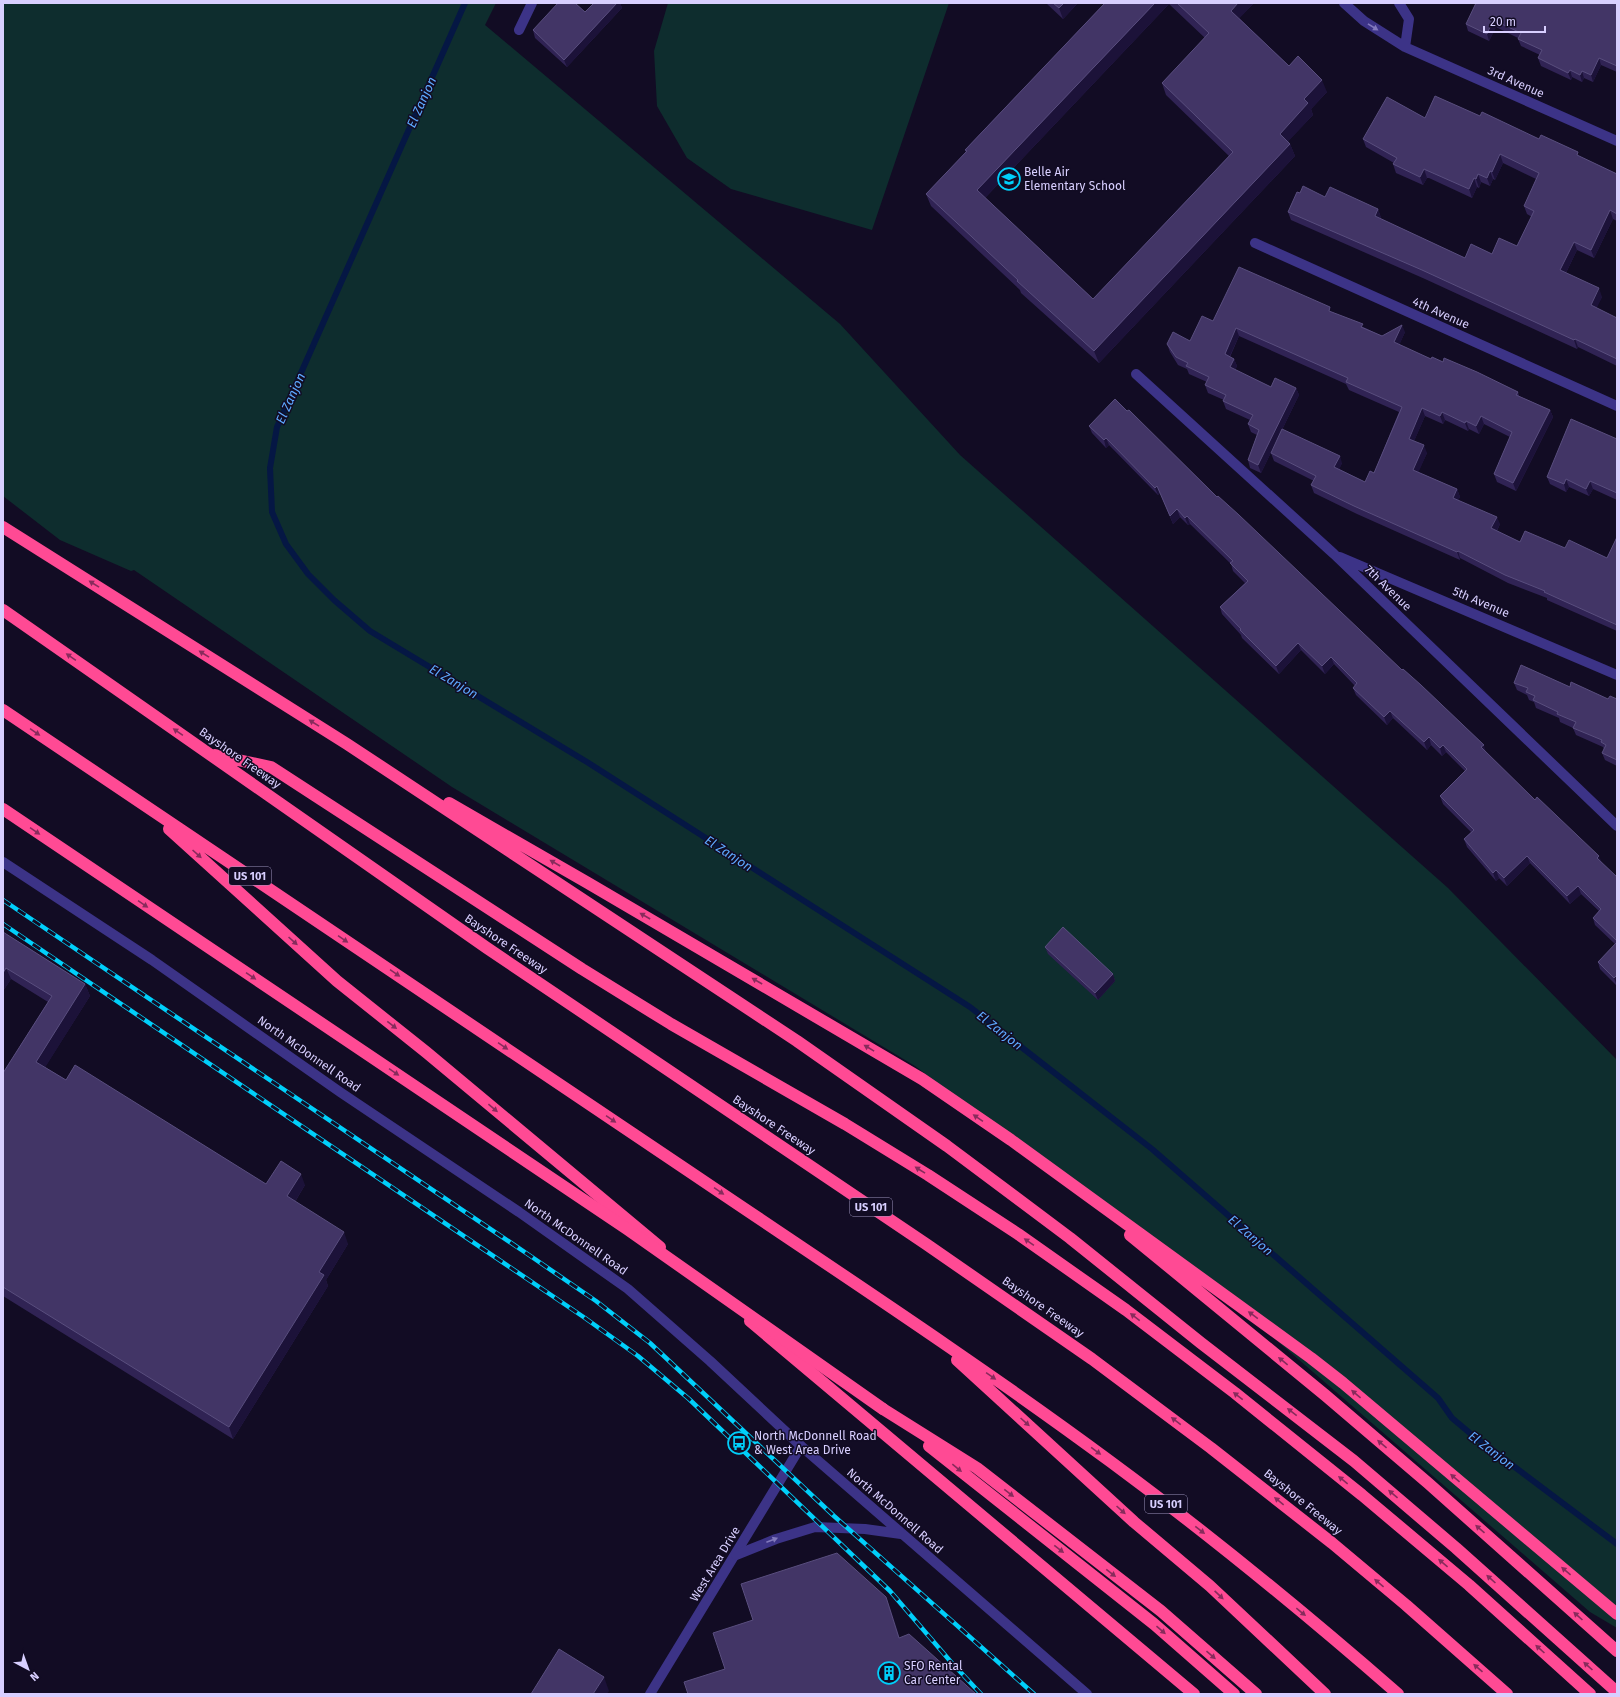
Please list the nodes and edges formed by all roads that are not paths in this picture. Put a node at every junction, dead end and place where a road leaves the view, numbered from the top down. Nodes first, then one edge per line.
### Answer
1 (532, 3) edge
2 (1344, 3) edge
3 (1399, 3) edge
4 (519, 30) dead end
5 (1405, 47) junction
6 (1617, 141) edge
7 (1255, 244) dead end
8 (1136, 374) dead end
9 (1617, 406) edge
10 (3, 527) edge
11 (1334, 554) junction
12 (3, 610) edge
13 (1617, 675) edge
14 (3, 710) edge
15 (347, 744) junction
16 (210, 754) junction
17 (136, 800) junction
18 (3, 809) edge
19 (1617, 826) edge
20 (3, 862) edge
21 (1011, 1140) junction
22 (924, 1330) junction
23 (883, 1409) junction
24 (801, 1446) junction
25 (902, 1534) junction
26 (736, 1555) junction
27 (1617, 1614) edge
28 (1617, 1651) edge
29 (1617, 1692) edge
30 (650, 1694) edge
31 (1087, 1694) edge
32 (1194, 1694) edge
33 (1234, 1694) edge
34 (1256, 1694) edge
35 (1325, 1694) edge
36 (1398, 1694) edge
37 (1507, 1694) edge
38 (1590, 1694) edge

1 - 4 street
2 -> 5 street, 3rd Avenue
3 - 5 street
5 - 6 street, 3rd Avenue
7 - 9 street, 4th Avenue
8 - 11 street, 7th Avenue
15 -> 10 highway
11 - 13 street, 5th Avenue
11 - 19 street, 7th Avenue
16 -> 12 highway, Bayshore Freeway / US 101
14 -> 17 highway, US 101
21 -> 15 highway
29 -> 15 highway
37 -> 16 highway, Bayshore Freeway / US 101
38 -> 16 highway
17 -> 22 highway, US 101
17 -> 32 highway
18 -> 23 highway, bridge
20 - 24 street, North McDonnell Road
27 -> 21 highway
28 -> 21 highway
22 -> 35 highway
22 -> 36 highway, US 101
23 -> 33 highway
23 -> 34 highway
24 - 25 street, North McDonnell Road
24 - 26 street, West Area Drive
26 -> 25 street
25 - 31 street, North McDonnell Road
26 - 30 street, West Area Drive

